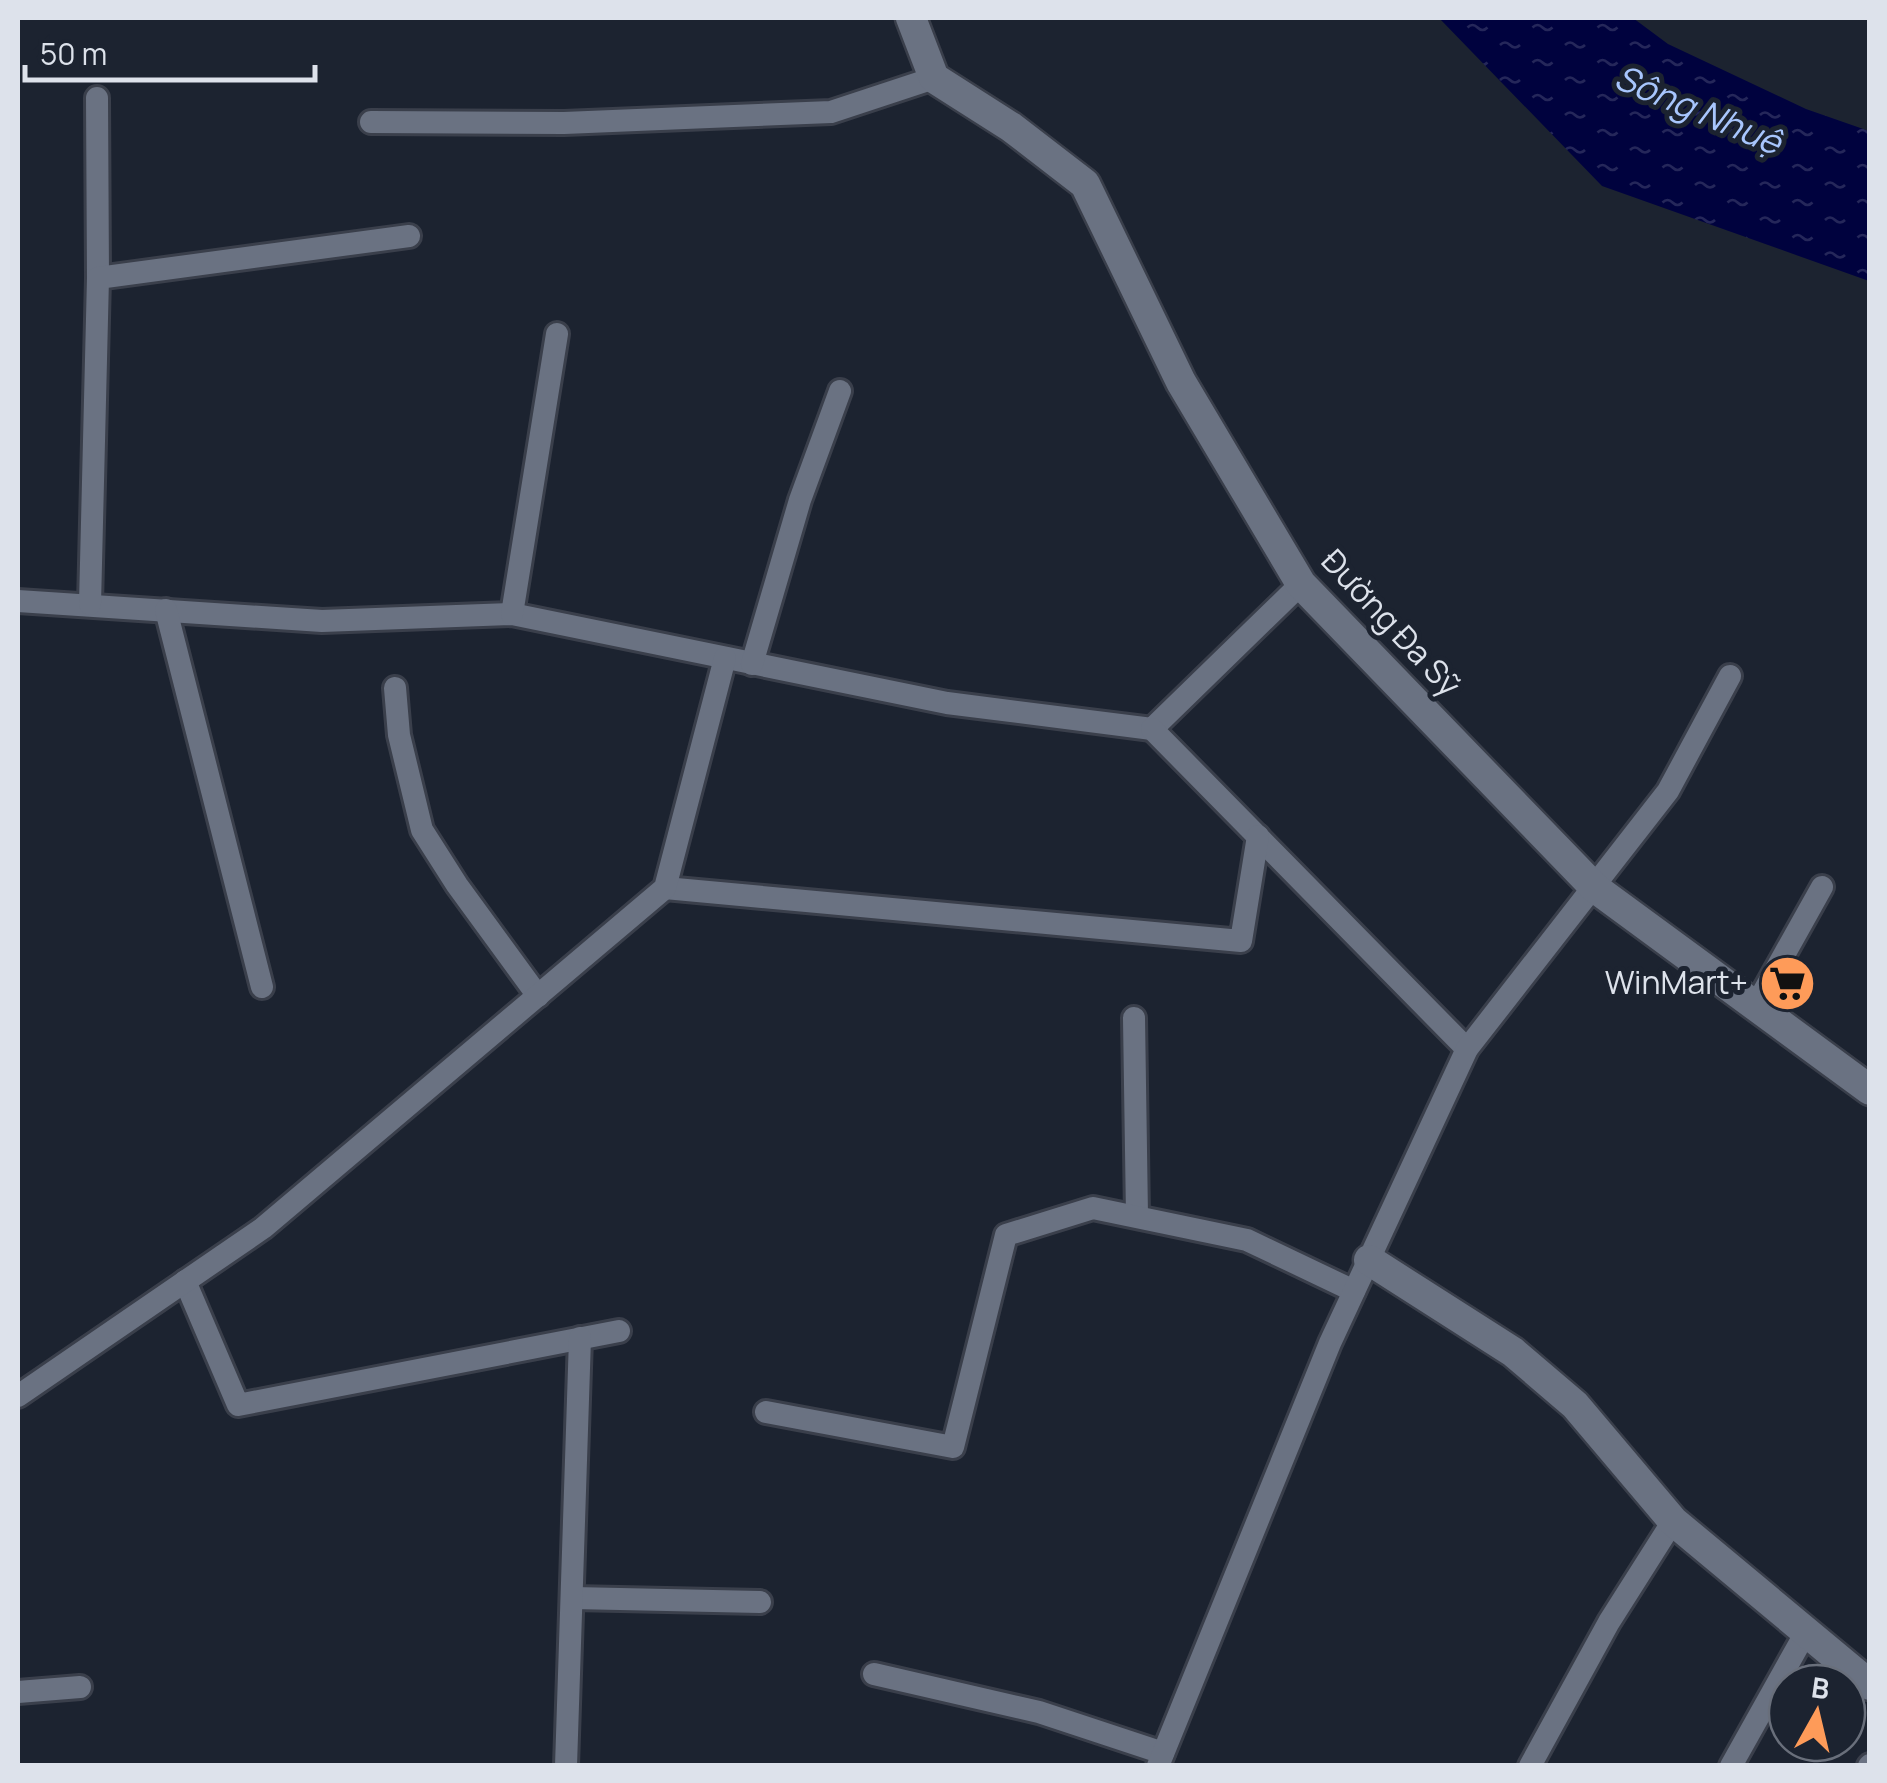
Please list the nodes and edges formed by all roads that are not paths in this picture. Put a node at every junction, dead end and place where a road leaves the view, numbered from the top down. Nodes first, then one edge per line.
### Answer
1 (911, 18) edge
2 (934, 78) junction
3 (97, 98) dead end
4 (370, 122) dead end
5 (409, 236) dead end
6 (98, 278) junction
7 (557, 334) dead end
8 (840, 391) dead end
9 (1300, 584) junction
10 (18, 602) edge
11 (90, 604) junction
12 (166, 610) junction
13 (512, 614) junction
14 (724, 658) junction
15 (752, 664) junction
16 (1730, 676) dead end
17 (395, 688) dead end
18 (1152, 729) junction
19 (1258, 836) junction
20 (1822, 886) dead end
21 (666, 888) junction
22 (1595, 888) junction
23 (262, 986) dead end
24 (538, 996) junction
25 (1756, 1006) junction
26 (1134, 1018) dead end
27 (1467, 1049) junction
28 (1870, 1090) edge
29 (1138, 1216) junction
30 (1369, 1260) junction
31 (184, 1281) junction
32 (1354, 1291) junction
33 (619, 1330) dead end
34 (580, 1338) junction
35 (18, 1396) edge
36 (766, 1412) dead end
37 (1674, 1521) junction
38 (573, 1598) junction
39 (760, 1602) dead end
40 (1806, 1632) junction
41 (874, 1674) dead end
42 (1870, 1685) edge
43 (80, 1687) dead end
44 (18, 1692) edge
45 (1160, 1759) edge
46 (566, 1766) edge
47 (1530, 1766) edge
48 (1731, 1766) edge

1 - 2 street
2 - 4 lane
2 - 9 street, Đường Đa Sỹ
3 - 6 lane
5 - 6 lane
6 - 11 lane
7 - 13 lane
8 - 15 lane
9 - 18 lane
9 - 22 street, Đường Đa Sỹ
10 - 11 lane
11 - 12 lane
12 - 13 lane
12 - 23 lane
13 - 14 lane
14 - 15 lane
14 - 21 lane
15 - 18 lane
16 - 22 lane
17 - 24 lane
18 - 19 lane
19 - 21 lane
19 - 27 lane
20 - 25 lane
21 - 24 lane
22 - 25 street, Đường Đa Sỹ
22 - 27 lane
24 - 31 lane
25 - 28 street, Đường Đa Sỹ
26 - 29 lane
27 - 30 lane
29 - 32 lane
29 - 36 lane
30 - 32 lane
30 - 37 street
31 - 34 lane
31 - 35 lane
32 - 45 lane
33 - 34 lane
34 - 38 lane
37 - 40 street
37 - 47 lane
38 - 39 lane
38 - 46 lane
40 - 42 street
40 - 48 lane
41 - 45 lane
43 - 44 lane

